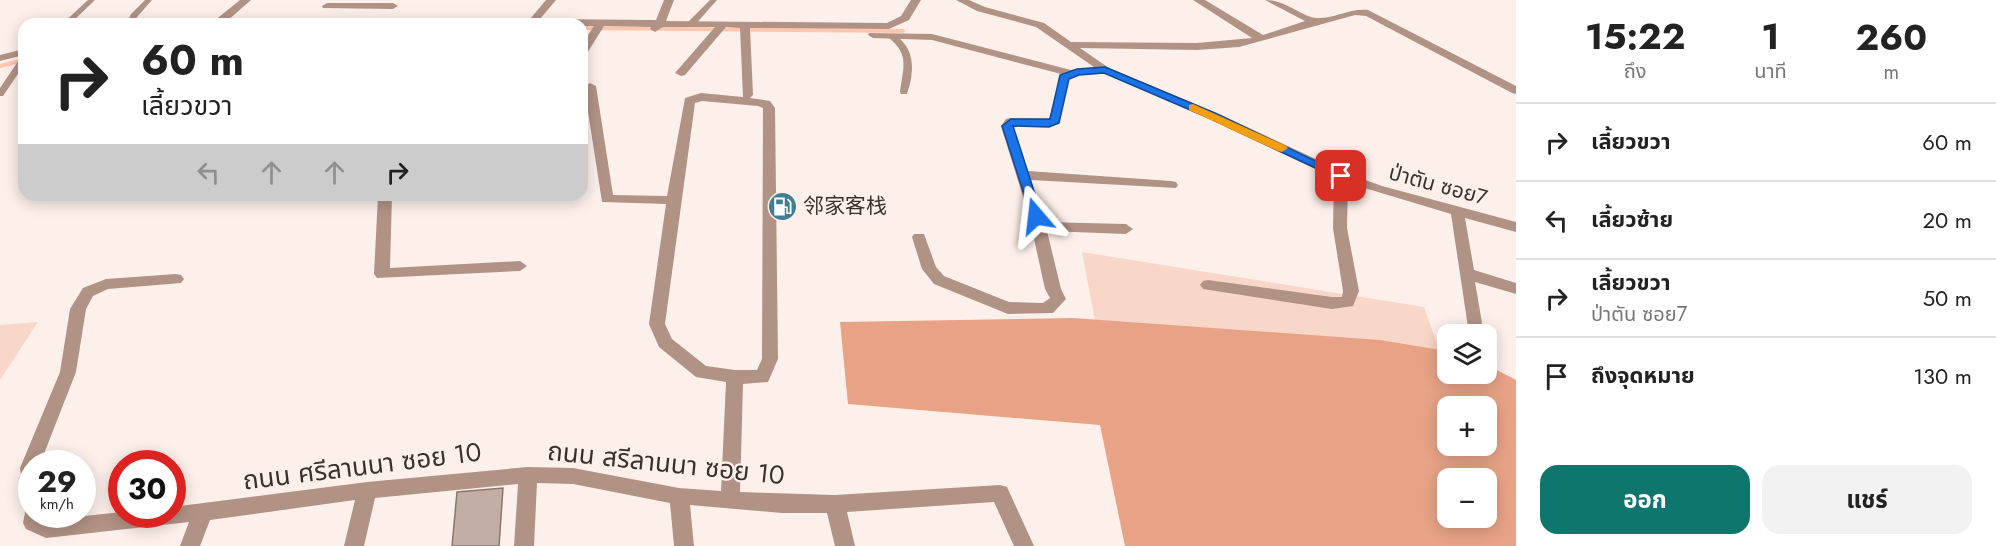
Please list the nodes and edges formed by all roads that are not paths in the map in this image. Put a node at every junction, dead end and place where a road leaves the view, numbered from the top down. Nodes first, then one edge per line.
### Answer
1 (92, 0) edge
2 (149, 0) edge
3 (246, 0) edge
4 (550, 0) edge
5 (669, 0) edge
6 (714, 0) edge
7 (916, 0) edge
8 (961, 0) edge
9 (1198, 0) edge
10 (1270, 0) edge
11 (1372, 0) edge
12 (404, 1) edge
13 (324, 3) edge
14 (393, 6) junction
15 (1357, 11) junction
16 (72, 18) edge
17 (133, 18) edge
18 (224, 18) edge
19 (316, 18) edge
20 (386, 18) edge
21 (535, 18) edge
22 (1314, 22) junction
23 (691, 24) junction
24 (588, 26) edge
25 (598, 27) junction
26 (656, 27) junction
27 (720, 28) junction
28 (588, 29) edge
29 (744, 29) junction
30 (891, 31) junction
31 (1260, 38) junction
32 (588, 43) edge
33 (1069, 45) junction
34 (18, 54) edge
35 (0, 58) edge
36 (18, 68) edge
37 (1105, 70) junction
38 (681, 73) dead end
39 (1069, 73) junction
40 (590, 86) dead end
41 (1516, 91) edge
42 (904, 92) dead end
43 (0, 94) edge
44 (747, 95) dead end
45 (1024, 175) junction
46 (1341, 176) junction
47 (1172, 185) dead end
48 (673, 200) junction
49 (385, 201) edge
50 (1457, 210) junction
51 (1038, 226) junction
52 (1516, 227) edge
53 (1126, 229) dead end
54 (919, 237) dead end
55 (520, 266) dead end
56 (1468, 274) junction
57 (176, 279) dead end
58 (1208, 285) dead end
59 (1516, 289) edge
60 (1474, 323) dead end
61 (735, 377) junction
62 (36, 450) edge
63 (528, 475) junction
64 (367, 490) junction
65 (679, 496) junction
66 (730, 500) junction
67 (834, 504) junction
68 (203, 512) junction
69 (96, 524) edge
70 (190, 546) edge
71 (354, 546) edge
72 (524, 546) edge
73 (684, 546) edge
74 (845, 546) edge
75 (1024, 546) edge

1 - 16 lane
2 - 17 lane
3 - 18 street
4 - 21 street
5 - 26 street
6 - 23 lane
7 - 30 street
8 - 33 street, ป่าตัน ซอย7
9 - 31 street
10 - 22 street
11 - 15 street
12 - 14 street
13 - 14 street
13 - 19 street
14 - 20 street
15 - 22 street
15 - 41 street
22 - 31 street
23 - 26 street
23 - 27 street
24 - 25 street
25 - 26 street
25 - 28 street
25 - 32 street
26 - 27 street
27 - 29 street
27 - 38 street
29 - 30 street
29 - 44 street
30 - 39 street
30 - 42 lane
31 - 33 street
33 - 37 street, ป่าตัน ซอย7
34 - 35 street
36 - 43 lane
37 - 39 street
37 - 46 street, ป่าตัน ซอย7
39 - 45 street
40 - 48 street
45 - 47 street
45 - 51 street
46 - 50 street, ป่าตัน ซอย7
46 - 58 street
48 - 61 street
48 - 61 street
49 - 55 street
50 - 52 street, ป่าตัน ซอย7
50 - 56 street
51 - 53 street
51 - 54 street
56 - 59 street
56 - 60 street
57 - 62 street
61 - 66 street
63 - 64 street, ถนน ศรีลานนา ซอย 10
63 - 65 street, ถนน สรีลานนา ซอย 10
63 - 72 street
64 - 68 street, ถนน ศรีลานนา ซอย 10
64 - 71 street
65 - 66 street, ถนน สรีลานนา ซอย 10
65 - 73 street
66 - 67 street, ถนน สรีลานนา ซอย 10
67 - 74 street
67 - 75 street
68 - 69 street, ถนน ศรีลานนา ซอย 10
68 - 70 street

